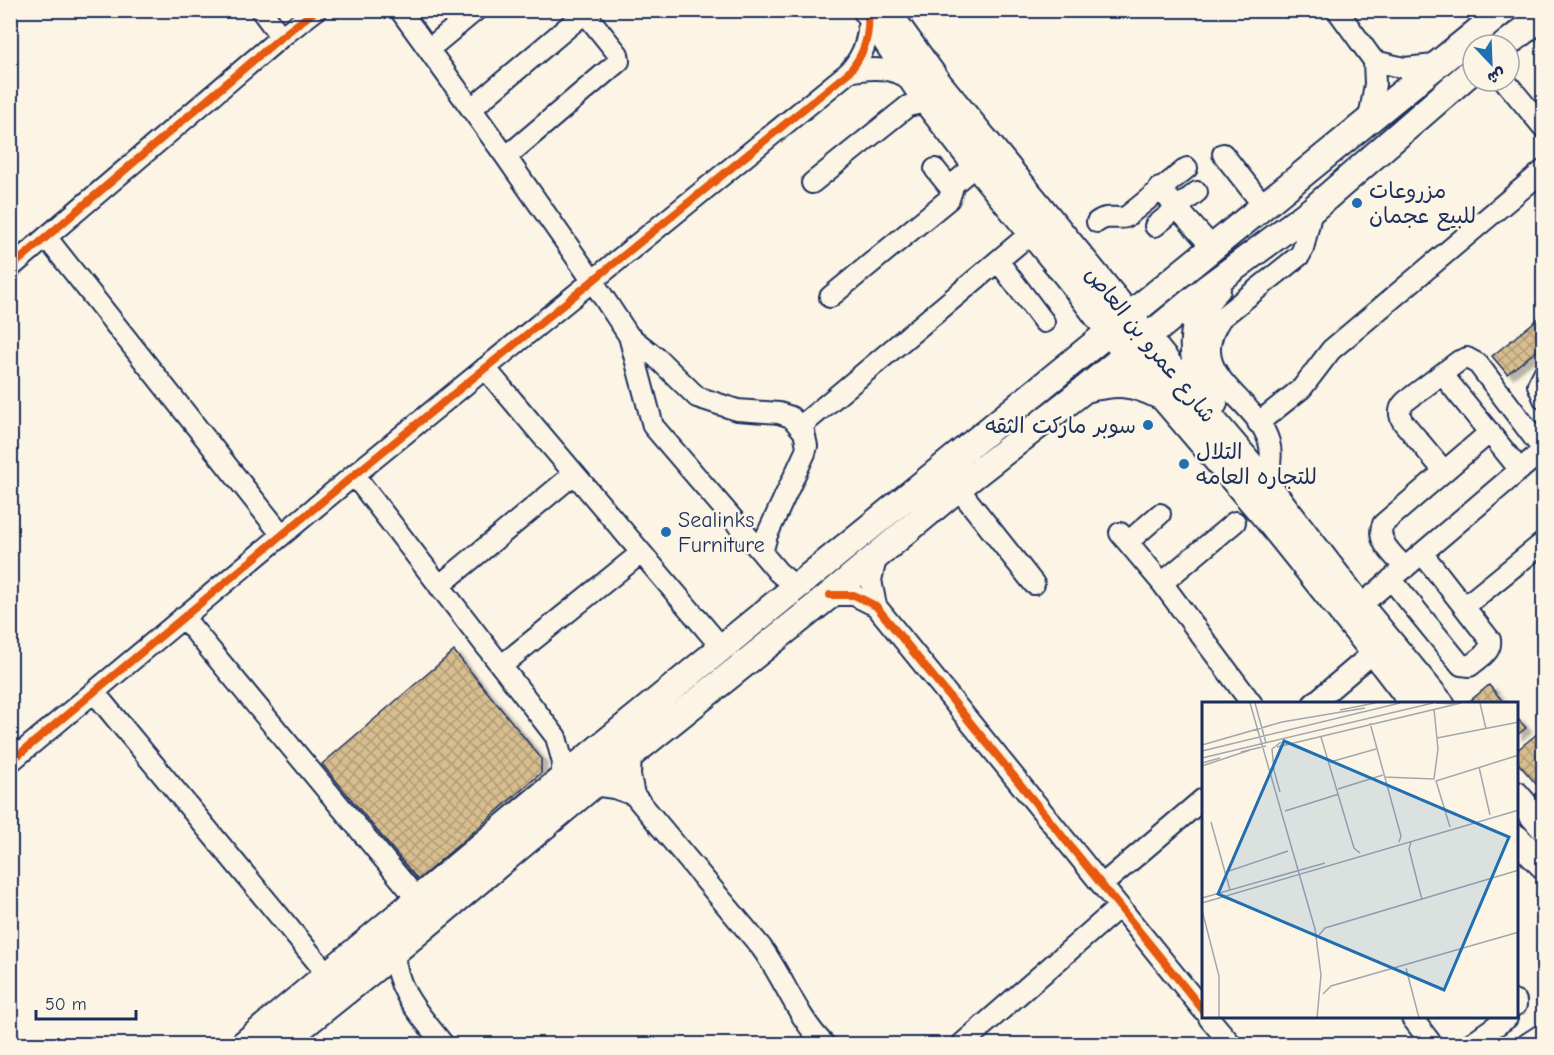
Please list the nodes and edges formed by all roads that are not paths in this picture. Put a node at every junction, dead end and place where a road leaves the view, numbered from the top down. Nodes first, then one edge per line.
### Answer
1 (261, 10) edge
2 (316, 10) edge
3 (400, 10) edge
4 (476, 10) edge
5 (1337, 10) edge
6 (1504, 10) edge
7 (873, 12) edge
8 (1544, 15) edge
9 (1521, 33) edge
10 (282, 37) junction
11 (429, 49) junction
12 (1374, 61) junction
13 (1436, 65) junction
14 (849, 72) junction
15 (1461, 80) edge
16 (920, 92) junction
17 (1515, 93) edge
18 (472, 108) junction
19 (1369, 119) junction
20 (1544, 128) edge
21 (1223, 154) dead end
22 (506, 157) junction
23 (976, 165) junction
24 (1187, 168) dead end
25 (935, 169) dead end
26 (1544, 170) edge
27 (812, 183) dead end
28 (950, 187) junction
29 (1159, 188) junction
30 (1197, 192) dead end
31 (1263, 205) junction
32 (1177, 208) junction
33 (1312, 210) junction
34 (1098, 222) dead end
35 (1155, 226) dead end
36 (1286, 230) junction
37 (1030, 233) junction
38 (46, 237) junction
39 (1212, 247) junction
40 (998, 261) junction
41 (1191, 263) junction
42 (10, 268) edge
43 (592, 280) junction
44 (1087, 283) junction
45 (830, 297) dead end
46 (1129, 315) junction
47 (1044, 322) dead end
48 (1108, 332) junction
49 (629, 336) junction
50 (1147, 338) junction
51 (1127, 355) junction
52 (1076, 359) junction
53 (484, 368) junction
54 (1544, 373) edge
55 (1442, 374) junction
56 (1085, 389) junction
57 (1164, 398) junction
58 (1544, 399) edge
59 (1258, 423) junction
60 (801, 426) junction
61 (1490, 432) junction
62 (1543, 450) edge
63 (1521, 470) junction
64 (1444, 471) junction
65 (574, 474) junction
66 (354, 475) junction
67 (1260, 477) junction
68 (958, 488) junction
69 (1160, 514) dead end
70 (1235, 522) dead end
71 (282, 535) junction
72 (1544, 542) edge
73 (641, 553) junction
74 (762, 553) junction
75 (1422, 553) junction
76 (877, 555) junction
77 (1398, 573) junction
78 (1162, 583) junction
79 (1034, 584) dead end
80 (439, 586) junction
81 (796, 588) junction
82 (830, 595) junction
83 (876, 606) junction
84 (1360, 606) junction
85 (1464, 607) junction
86 (183, 617) junction
87 (722, 648) junction
88 (1374, 652) junction
89 (501, 666) junction
90 (94, 692) junction
91 (1251, 702) edge
92 (1315, 702) edge
93 (1412, 702) edge
94 (1439, 702) edge
95 (556, 737) junction
96 (600, 747) junction
97 (631, 755) junction
98 (10, 762) edge
99 (560, 781) junction
100 (593, 785) junction
101 (634, 795) junction
102 (1518, 797) edge
103 (1202, 800) edge
104 (1544, 828) edge
105 (1518, 840) edge
106 (1542, 869) edge
107 (1102, 885) junction
108 (418, 900) junction
109 (1119, 907) junction
110 (384, 960) junction
111 (328, 975) junction
112 (1202, 1009) edge
113 (1211, 1019) edge
114 (1413, 1019) edge
115 (1504, 1019) edge
116 (1544, 1033) edge
117 (244, 1044) edge
118 (268, 1044) edge
119 (279, 1044) edge
120 (443, 1044) edge
121 (824, 1044) edge
122 (962, 1044) edge
123 (1231, 1044) edge
124 (1432, 1044) edge
125 (1470, 1044) edge
126 (1527, 1044) edge

1 - 10 street
2 - 10 street
3 - 11 street
4 - 11 street
5 - 12 street
6 - 13 main road
7 - 14 street
7 - 16 main road, شارع عمرو بن العاص
7 - 44 main road, شارع عمرو بن العاص
8 - 9 main road
10 - 38 street
11 - 18 street
12 - 13 street
12 - 19 street
13 - 19 main road
14 - 16 street
14 - 43 street
15 - 33 main road
16 - 23 main road, شارع عمرو بن العاص
16 - 27 street
17 - 20 street
18 - 22 street
18 - 22 street
19 - 31 main road
21 - 31 street
22 - 43 street
23 - 28 street
23 - 37 main road, شارع عمرو بن العاص
24 - 29 street
25 - 28 street
26 - 59 street
28 - 45 street
29 - 32 street
29 - 34 street
30 - 32 street
31 - 39 main road
32 - 35 street
32 - 39 street
33 - 36 main road
33 - 59 street
36 - 50 main road
36 - 67 main road
37 - 40 street
37 - 44 main road, شارع عمرو بن العاص
38 - 42 street
38 - 71 street
39 - 41 main road
40 - 47 street
40 - 60 street
41 - 44 main road
41 - 46 main road
43 - 49 street
43 - 53 street
44 - 46 main road, شارع عمرو بن العاص
44 - 48 main road, شارع عمرو بن العاص
44 - 52 main road
46 - 48 main road
46 - 50 main road, شارع عمرو بن العاص
48 - 51 main road, شارع عمرو بن العاص
48 - 52 main road
49 - 60 street
49 - 74 street
50 - 51 main road
50 - 67 main road, شارع عمرو بن العاص
51 - 56 main road
51 - 57 main road, شارع عمرو بن العاص
52 - 81 main road
53 - 65 street
53 - 66 street
54 - 58 street
55 - 61 street
55 - 62 street
55 - 64 street
56 - 57 main road
56 - 68 main road
57 - 88 main road, شارع عمرو بن العاص
59 - 67 street
60 - 74 street
61 - 63 street
61 - 64 street
62 - 63 street
63 - 75 street
64 - 77 street
65 - 73 street
65 - 80 street
66 - 71 street
66 - 80 street
67 - 84 main road, شارع عمرو بن العاص
68 - 76 main road
68 - 79 street
69 - 78 street
70 - 78 street
71 - 86 street
72 - 85 street
73 - 87 street
73 - 89 street
74 - 81 street
75 - 77 street
75 - 85 street
76 - 82 main road
76 - 83 street
77 - 84 street
77 - 85 street
78 - 91 street
80 - 89 street
81 - 87 main road
82 - 83 street
82 - 97 main road
83 - 107 street
84 - 94 main road, شارع عمرو بن العاص
86 - 90 street
86 - 108 street
87 - 96 main road
88 - 92 street
88 - 93 main road, شارع عمرو بن العاص
89 - 95 street
90 - 98 street
90 - 111 street
95 - 96 street
95 - 99 street
96 - 99 main road
97 - 100 main road
97 - 101 street
99 - 108 main road
100 - 101 street
100 - 110 main road
101 - 121 street
102 - 104 main road
103 - 107 street
105 - 106 main road
107 - 109 street
108 - 110 main road
108 - 111 main road
109 - 112 street
109 - 122 street
110 - 119 main road
110 - 120 street
111 - 117 main road
111 - 118 main road
113 - 123 street
114 - 124 street
115 - 125 street
116 - 126 street

